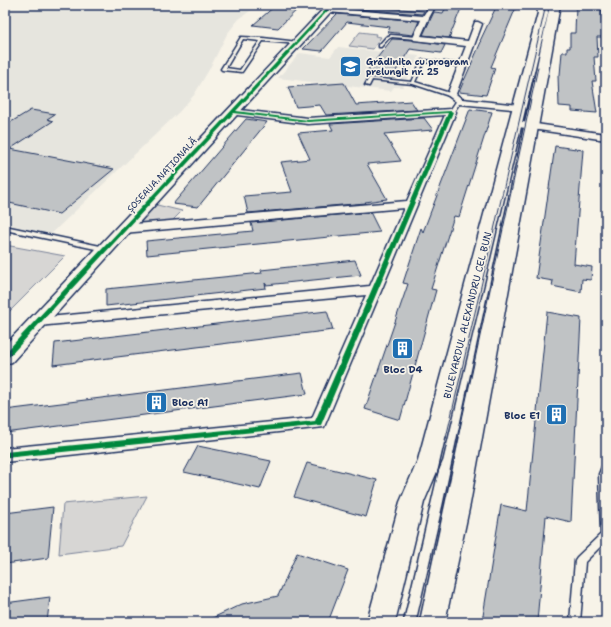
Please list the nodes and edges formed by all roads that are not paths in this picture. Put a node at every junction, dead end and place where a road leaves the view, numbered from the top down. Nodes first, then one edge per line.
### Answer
1 (433, 5) edge
2 (542, 5) edge
3 (555, 5) edge
4 (330, 8) edge
5 (425, 18) junction
6 (478, 24) dead end
7 (417, 38) junction
8 (263, 39) junction
9 (298, 43) junction
10 (470, 44) junction
11 (380, 46) dead end
12 (425, 55) dead end
13 (423, 61) junction
14 (463, 65) junction
15 (412, 84) junction
16 (367, 85) dead end
17 (451, 95) junction
18 (459, 101) junction
19 (232, 112) junction
20 (451, 112) junction
21 (522, 120) junction
22 (606, 137) edge
23 (412, 204) junction
24 (5, 228) edge
25 (123, 229) junction
26 (105, 249) junction
27 (374, 290) junction
28 (38, 322) junction
29 (5, 357) edge
30 (5, 455) edge
31 (606, 466) edge
32 (606, 535) edge
33 (381, 622) edge
34 (431, 622) edge
35 (575, 622) edge

1 - 5 street
2 - 21 main road, BULEVARDUL ALEXANDRU CEL BUN
3 - 21 main road, BULEVARDUL ALEXANDRU CEL BUN
4 - 5 street
4 - 9 main road, ȘOSEAUA NAȚIONALĂ
5 - 7 street
6 - 10 street
7 - 10 street
7 - 11 lane
8 - 8 lane
8 - 9 lane
9 - 19 main road, ȘOSEAUA NAȚIONALĂ
10 - 14 street
12 - 13 lane
13 - 14 lane
13 - 15 lane
14 - 17 street
15 - 16 lane
15 - 17 lane
17 - 18 street
18 - 20 lane
18 - 21 street
19 - 20 street
19 - 25 main road, ȘOSEAUA NAȚIONALĂ
20 - 23 street
21 - 22 street
21 - 33 main road, BULEVARDUL ALEXANDRU CEL BUN
21 - 34 main road, BULEVARDUL ALEXANDRU CEL BUN
23 - 25 street
23 - 27 street
24 - 26 lane
25 - 26 main road, ȘOSEAUA NAȚIONALĂ
26 - 28 main road, ȘOSEAUA NAȚIONALĂ
27 - 28 street
27 - 30 street
28 - 29 main road, ȘOSEAUA NAȚIONALĂ
31 - 32 lane
32 - 35 lane

